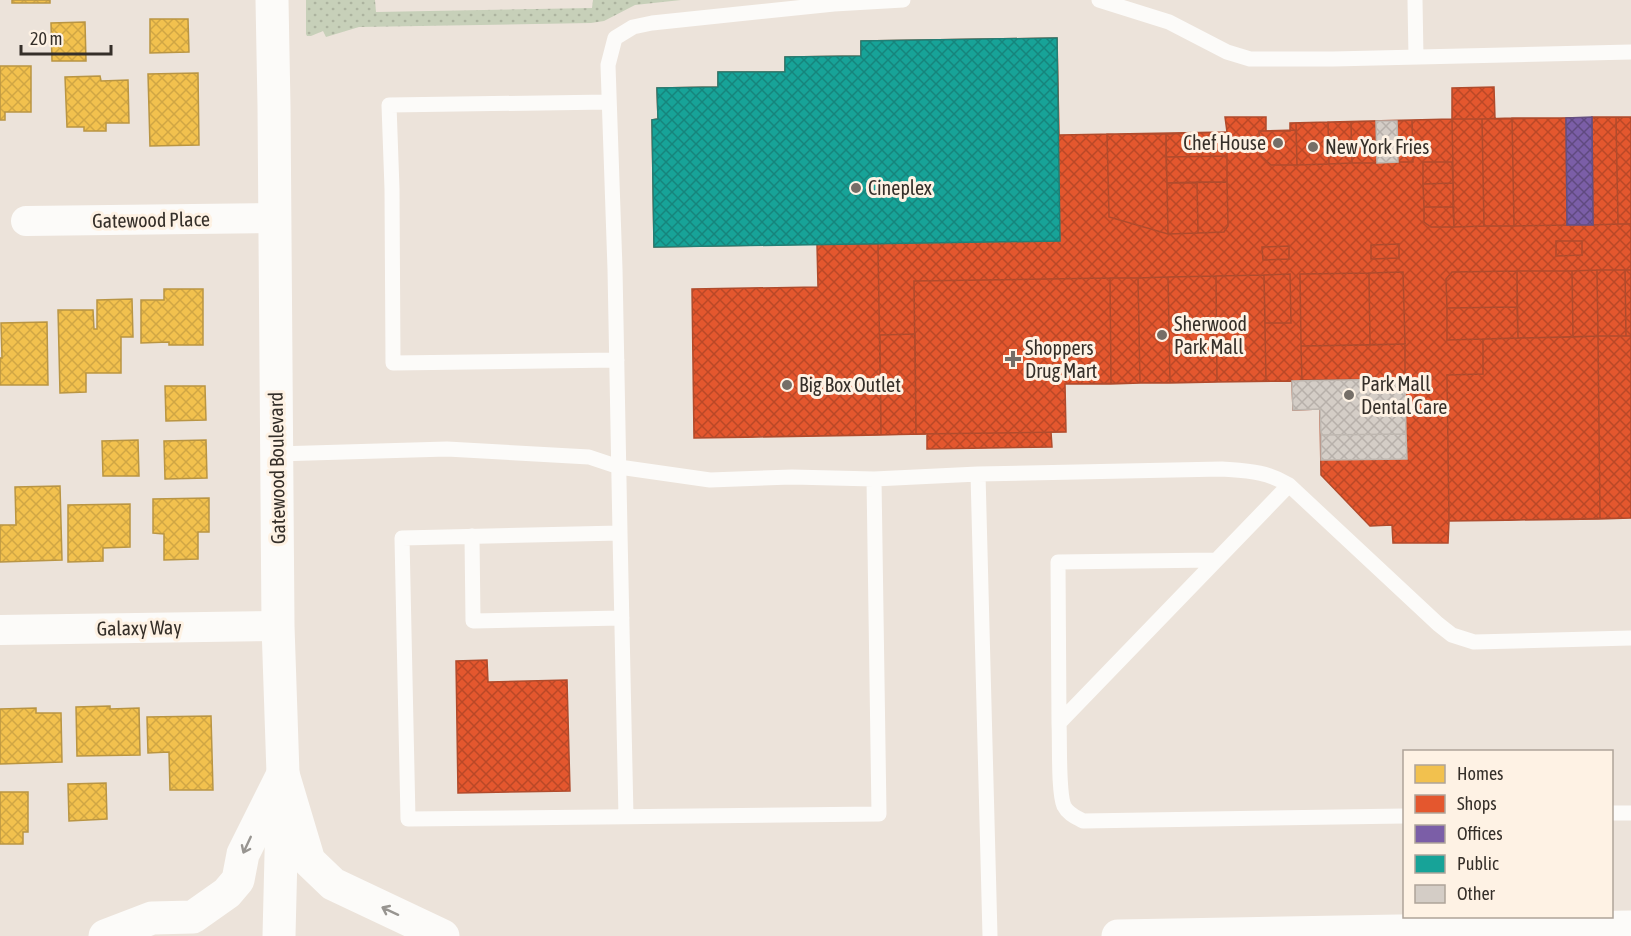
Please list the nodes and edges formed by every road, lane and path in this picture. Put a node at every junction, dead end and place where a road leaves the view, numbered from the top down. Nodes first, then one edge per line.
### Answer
1 (272, 0) edge
2 (903, 0) edge
3 (1099, 0) edge
4 (1415, 0) edge
5 (753, 7) edge
6 (1631, 52) edge
7 (1416, 57) junction
8 (609, 102) junction
9 (275, 218) junction
10 (26, 221) dead end
11 (617, 360) junction
12 (276, 454) junction
13 (620, 467) junction
14 (978, 474) junction
15 (874, 479) junction
16 (1289, 485) junction
17 (620, 533) junction
18 (472, 536) junction
19 (1216, 560) junction
20 (622, 618) junction
21 (278, 626) junction
22 (0, 630) edge
23 (1631, 638) edge
24 (1059, 723) junction
25 (283, 774) junction
26 (1613, 813) edge
27 (1631, 813) edge
28 (1403, 816) edge
29 (626, 818) junction
30 (1631, 927) edge
31 (105, 936) edge
32 (279, 936) edge
33 (443, 936) edge
34 (990, 936) edge
35 (1118, 936) edge

1 - 9 main road, Gatewood Boulevard
2 - 5 lane
3 - 7 lane
4 - 7 lane
5 - 8 lane
6 - 7 lane
8 - 11 lane
8 - 11 lane
9 - 10 street, Gatewood Place
9 - 12 main road, Gatewood Boulevard
11 - 13 lane
12 - 13 lane
12 - 21 main road, Gatewood Boulevard
13 - 15 lane
13 - 17 lane
14 - 15 lane
14 - 16 lane
14 - 34 lane
15 - 29 lane
16 - 19 lane
16 - 23 lane
17 - 18 lane
17 - 20 lane
18 - 20 lane
18 - 29 lane
19 - 24 lane
19 - 24 lane
20 - 29 lane
21 - 22 street, Galaxy Way
21 - 25 main road, Gatewood Boulevard
24 - 28 lane
25 -> 31 main road
25 - 32 main road, Gatewood Boulevard
33 -> 25 main road
26 - 27 lane
30 - 35 main road

